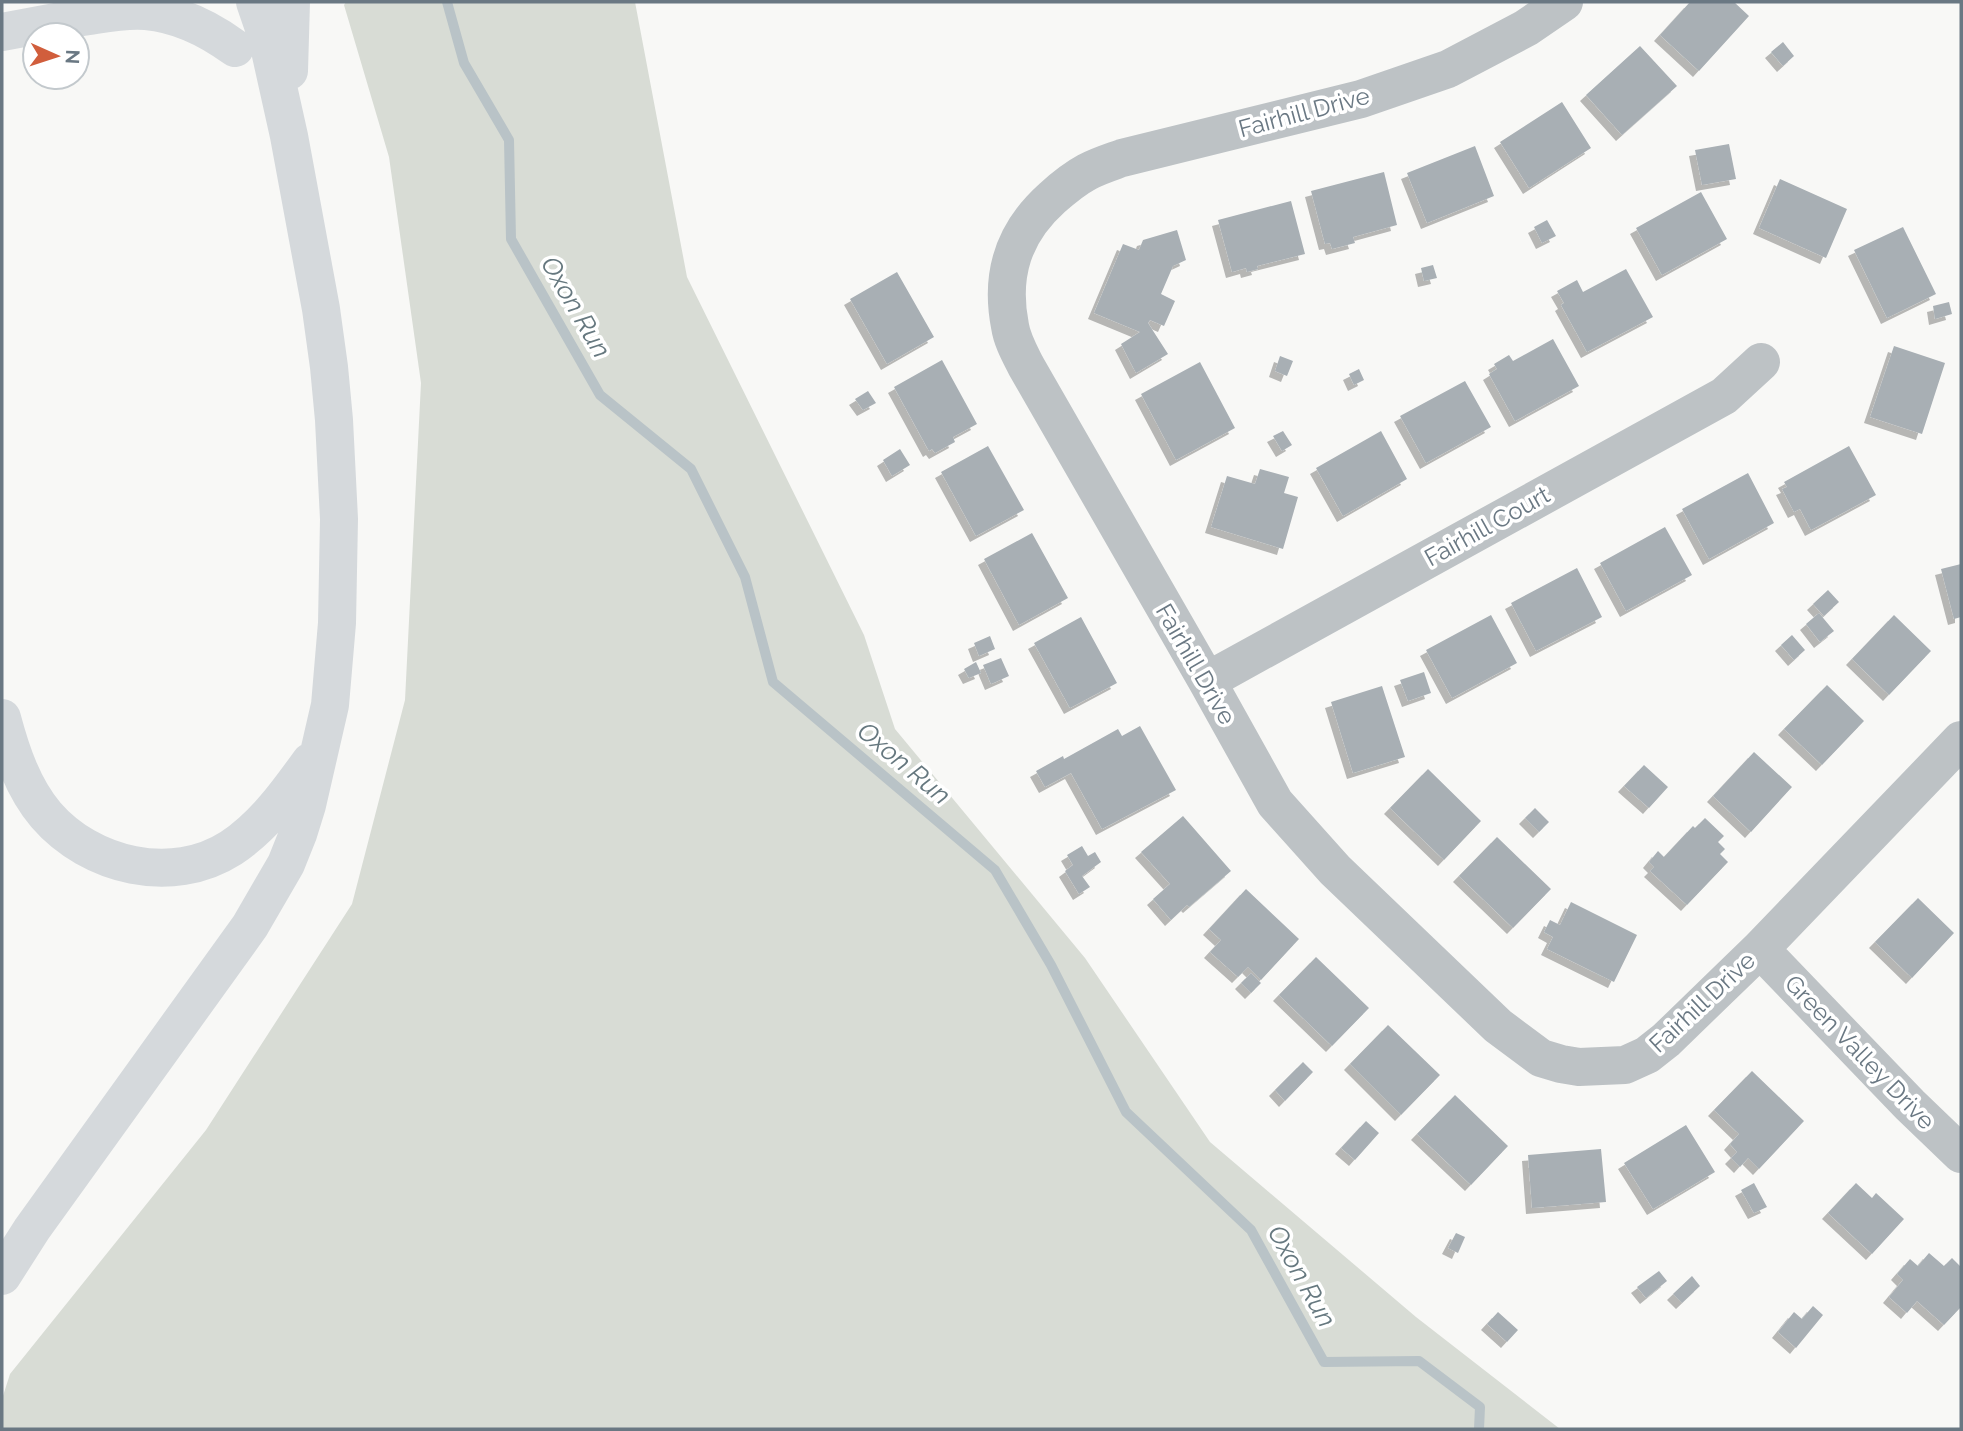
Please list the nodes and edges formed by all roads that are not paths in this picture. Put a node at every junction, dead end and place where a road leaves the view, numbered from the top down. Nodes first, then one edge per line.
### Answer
1 (44, 2) edge
2 (215, 2) edge
3 (255, 2) edge
4 (291, 2) edge
5 (1564, 2) edge
6 (2, 20) edge
7 (2, 32) edge
8 (235, 48) junction
9 (289, 136) junction
10 (1761, 362) dead end
11 (1207, 681) junction
12 (2, 718) edge
13 (1961, 740) edge
14 (320, 749) junction
15 (1760, 949) junction
16 (1961, 1154) edge
17 (2, 1276) edge

1 - 6 highway
2 - 8 highway
3 - 9 highway
4 - 9 highway
5 - 11 street, Fairhill Drive
7 - 8 highway
8 - 9 highway
9 - 14 highway
10 - 11 street, Fairhill Court
11 - 15 street, Fairhill Drive
12 - 14 highway
13 - 15 street, Fairhill Drive
14 - 17 highway
15 - 16 street, Green Valley Drive

